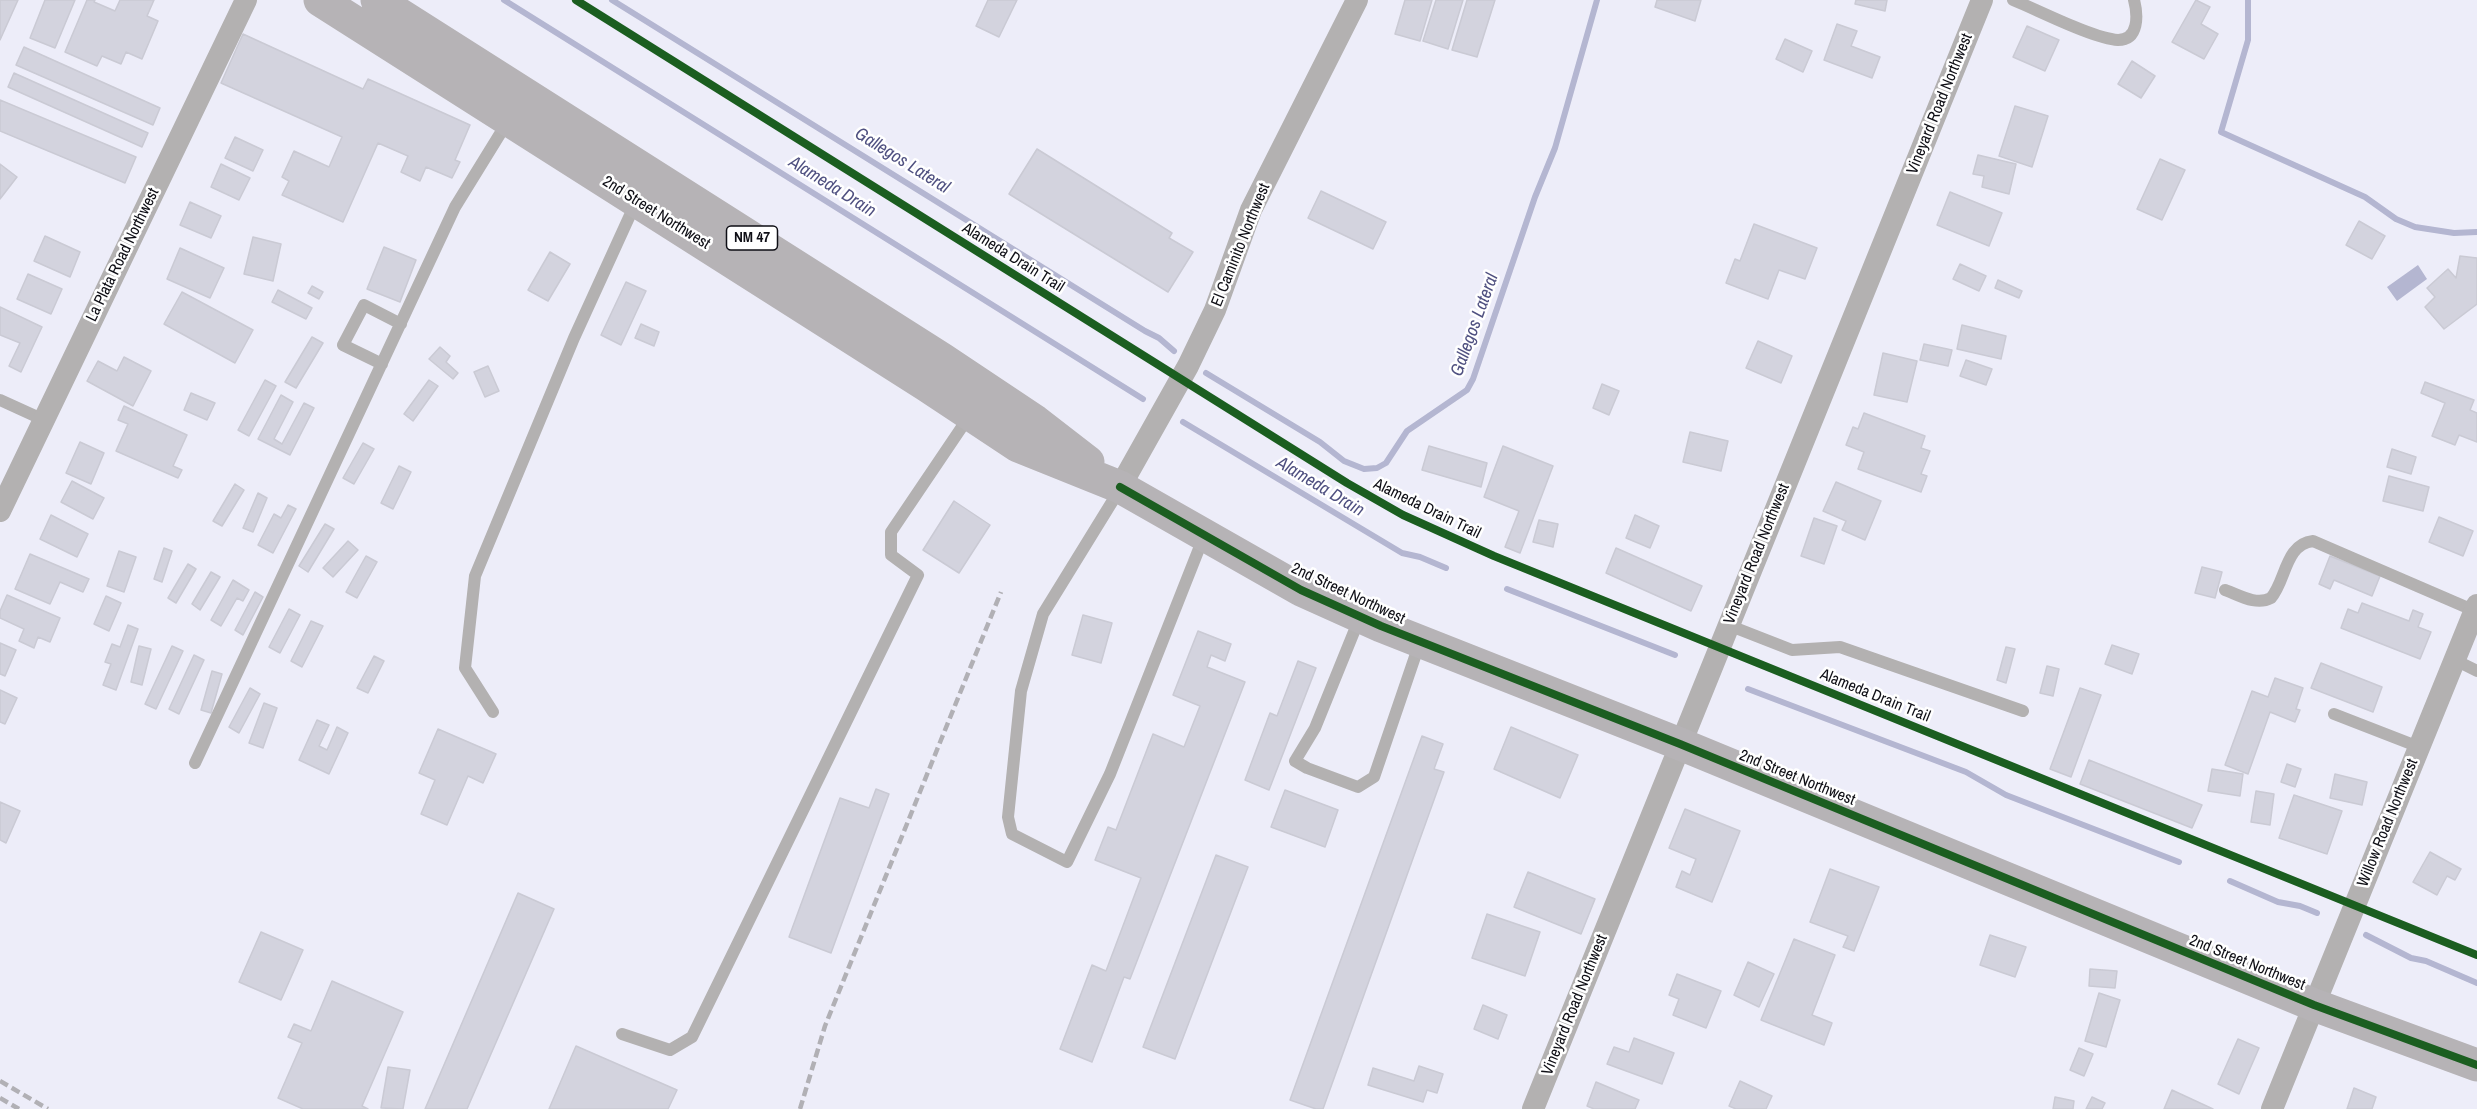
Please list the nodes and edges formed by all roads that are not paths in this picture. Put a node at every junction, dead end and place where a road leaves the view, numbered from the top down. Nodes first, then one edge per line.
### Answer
1 (246, 0) edge
2 (320, 0) edge
3 (377, 0) edge
4 (1357, 0) edge
5 (1982, 0) edge
6 (2013, 0) edge
7 (2134, 0) edge
8 (509, 120) junction
9 (637, 201) junction
10 (401, 324) junction
11 (382, 364) junction
12 (0, 400) edge
13 (977, 400) junction
14 (44, 420) junction
15 (1120, 487) junction
16 (0, 511) edge
17 (1205, 535) junction
18 (2225, 590) dead end
19 (2476, 608) edge
20 (1360, 616) junction
21 (1728, 625) junction
22 (1420, 641) junction
23 (2455, 660) junction
24 (2477, 671) edge
25 (2023, 711) dead end
26 (493, 712) dead end
27 (2334, 714) dead end
28 (1680, 744) junction
29 (2419, 747) junction
30 (195, 762) dead end
31 (2314, 1005) junction
32 (622, 1034) dead end
33 (2477, 1065) edge
34 (1533, 1109) edge
35 (2272, 1109) edge

1 - 14 street, La Plata Road Northwest
2 - 8 main road, 2nd Street Northwest / NM 47
3 - 13 main road, 2nd Street Northwest / NM 47
4 - 15 street, El Caminito Northwest
5 - 21 street, Vineyard Road Northwest
6 - 7 lane
8 - 9 main road, 2nd Street Northwest / NM 47
8 - 10 lane
9 - 13 main road, 2nd Street Northwest / NM 47
9 - 26 lane
10 - 11 lane
10 - 11 lane
11 - 30 lane
12 - 14 lane
13 - 15 main road, 2nd Street Northwest / NM 47
13 - 32 lane
14 - 16 street, La Plata Road Northwest
15 - 17 main road, 2nd Street Northwest / NM 47
15 - 17 lane
17 - 20 main road, 2nd Street Northwest / NM 47
18 - 19 lane
19 - 23 street, Willow Road Northwest
20 - 22 main road, 2nd Street Northwest / NM 47
20 - 22 lane
21 - 25 lane
21 - 28 street, Vineyard Road Northwest
22 - 28 main road, 2nd Street Northwest / NM 47
23 - 24 lane
23 - 29 street, Willow Road Northwest
27 - 29 lane
28 - 31 main road, 2nd Street Northwest / NM 47
28 - 34 street, Vineyard Road Northwest
29 - 31 street, Willow Road Northwest
31 - 33 main road, 2nd Street Northwest / NM 47
31 - 35 street, Willow Road Northwest

